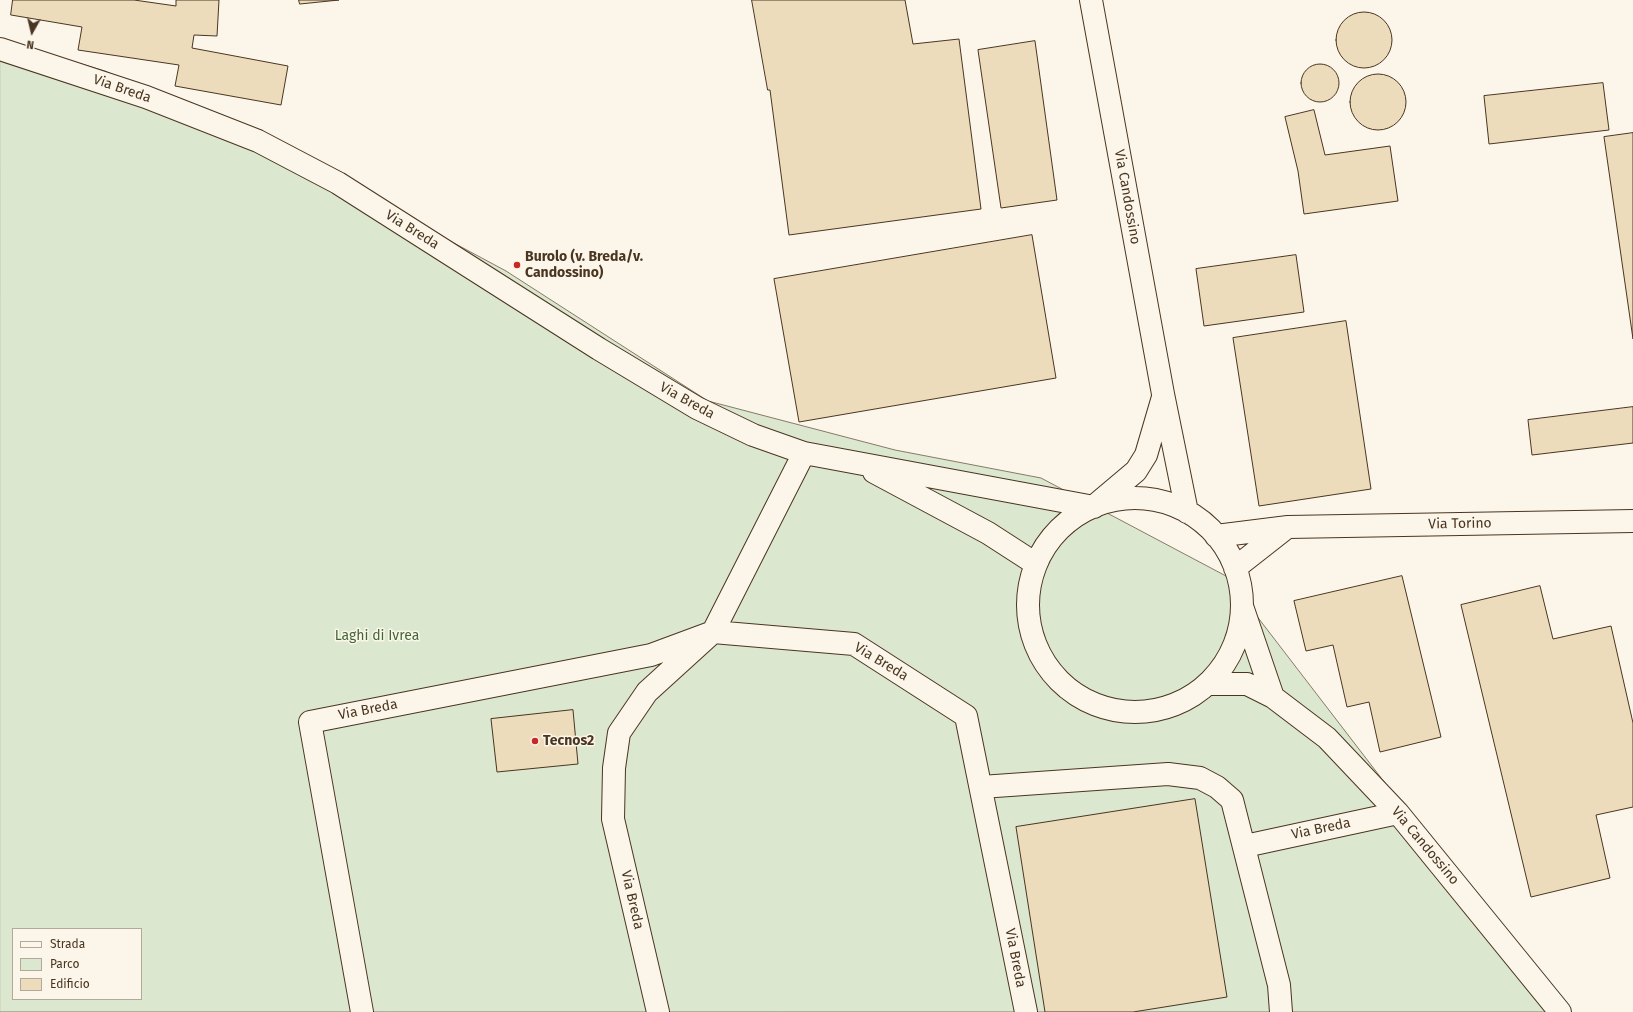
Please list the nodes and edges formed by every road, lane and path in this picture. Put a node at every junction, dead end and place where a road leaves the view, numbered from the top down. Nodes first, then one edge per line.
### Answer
1 (1091, 0) edge
2 (0, 49) edge
3 (1164, 394) junction
4 (804, 453) junction
5 (854, 462) junction
6 (1094, 507) junction
7 (1187, 512) junction
8 (1633, 520) edge
9 (1288, 527) junction
10 (1216, 536) junction
11 (1036, 564) junction
12 (1234, 568) junction
13 (1242, 604) junction
14 (713, 632) junction
15 (1207, 684) junction
16 (1273, 697) junction
17 (981, 787) junction
18 (1398, 813) junction
19 (1245, 846) junction
20 (362, 1012) edge
21 (658, 1012) edge
22 (1026, 1012) edge
23 (1281, 1012) edge
24 (1560, 1012) edge

1 - 3 street, Via Candossino
2 - 4 street, Via Breda
3 - 6 street, Via Candossino
3 - 7 street, Via Candossino
4 - 5 street, Via Breda
4 - 14 street, Via Breda
5 - 6 street, Via Breda
5 - 11 street, Via Breda
6 - 7 street
6 - 11 street
7 - 10 street
8 - 9 street, Via Torino
9 - 10 street, Via Torino
9 - 12 street
10 - 12 street
11 - 15 street
12 - 13 street
13 - 15 street
13 - 16 street
14 - 17 street, Via Breda
14 - 20 street, Via Breda
14 - 21 street, Via Breda
15 - 16 street, Via Candossino
16 - 18 street, Via Candossino
17 - 19 street
17 - 22 street, Via Breda
18 - 19 street, Via Breda
18 - 24 street, Via Candossino
19 - 23 street

